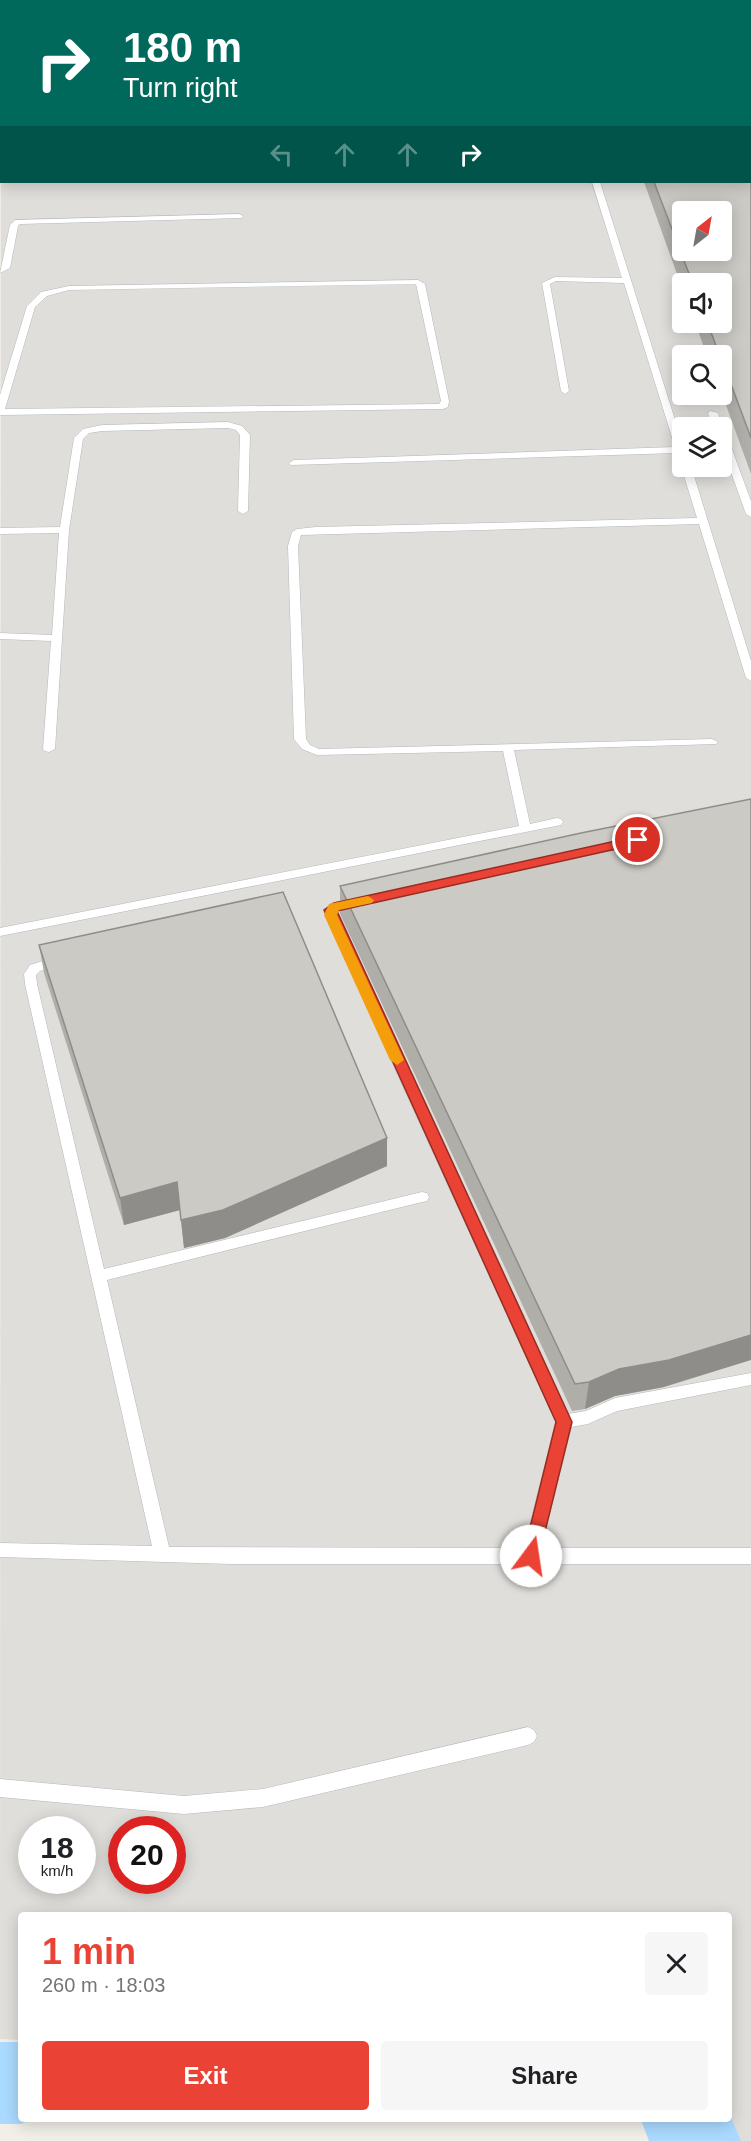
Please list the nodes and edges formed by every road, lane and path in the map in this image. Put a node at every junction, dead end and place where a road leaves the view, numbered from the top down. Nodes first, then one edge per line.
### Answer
1 (596, 183) edge
2 (239, 216) dead end
3 (0, 271) edge
4 (628, 281) junction
5 (565, 391) dead end
6 (0, 411) edge
7 (713, 413) dead end
8 (714, 417) edge
9 (672, 421) edge
10 (672, 453) edge
11 (294, 463) dead end
12 (732, 463) edge
13 (689, 477) edge
14 (243, 511) dead end
15 (751, 514) edge
16 (703, 521) junction
17 (64, 530) junction
18 (0, 531) edge
19 (0, 636) edge
20 (56, 638) junction
21 (751, 678) edge
22 (712, 742) dead end
23 (508, 747) junction
24 (48, 748) dead end
25 (557, 822) dead end
26 (525, 828) junction
27 (369, 900) edge
28 (0, 932) edge
29 (71, 957) edge
30 (422, 1197) dead end
31 (100, 1276) junction
32 (751, 1379) edge
33 (564, 1422) junction
34 (0, 1550) edge
35 (162, 1553) junction
36 (531, 1556) junction
37 (751, 1556) edge
38 (528, 1736) dead end
39 (0, 1788) edge

1 - 4 lane
2 - 3 lane
4 - 5 lane
4 - 9 lane
6 - 6 lane
7 - 8 lane
10 - 11 lane
12 - 15 lane
13 - 16 lane
14 - 17 lane
16 - 21 lane
16 - 23 lane
17 - 18 lane
17 - 20 lane
19 - 20 lane
20 - 24 lane
22 - 23 lane
23 - 26 lane
25 - 26 lane
26 - 28 lane
27 - 33 lane
29 - 31 lane
30 - 31 lane
31 - 35 lane
32 - 33 lane
33 - 36 lane
34 - 35 lane
35 - 36 lane
36 - 37 lane
38 - 39 lane

